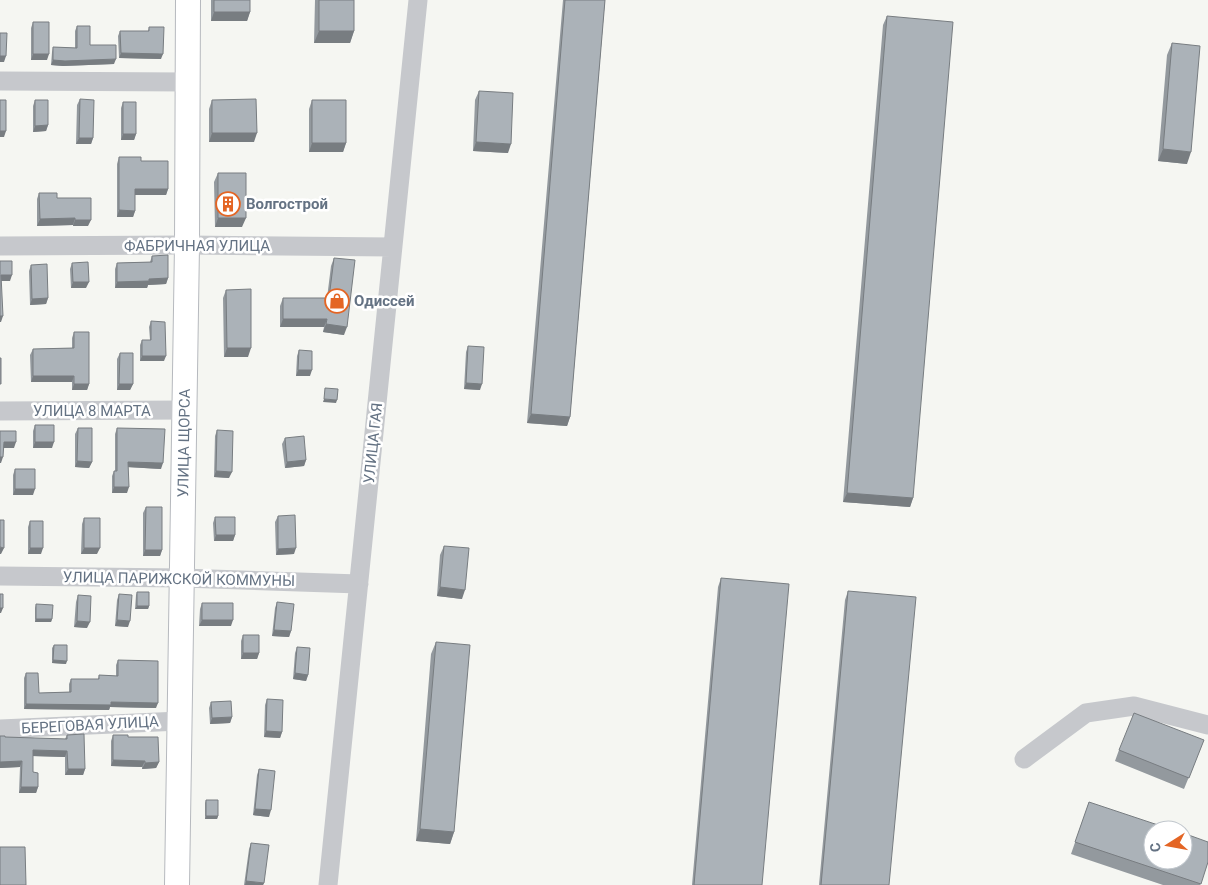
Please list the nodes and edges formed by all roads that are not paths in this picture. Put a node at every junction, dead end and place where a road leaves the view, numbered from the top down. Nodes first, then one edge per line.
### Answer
1 (188, 0) edge
2 (418, 0) edge
3 (0, 81) edge
4 (188, 82) junction
5 (187, 245) junction
6 (0, 246) edge
7 (393, 247) junction
8 (184, 410) junction
9 (0, 411) edge
10 (0, 576) edge
11 (182, 578) junction
12 (359, 584) junction
13 (180, 721) junction
14 (1208, 725) edge
15 (0, 729) edge
16 (1024, 759) dead end
17 (177, 885) edge
18 (328, 885) edge

1 - 4 main road, УЛИЦА ЩОРСА
2 - 7 street, УЛИЦА ГАЯ
3 - 4 street
4 - 5 main road, УЛИЦА ЩОРСА
5 - 6 street, ФАБРИЧНАЯ УЛИЦА
5 - 7 street, ФАБРИЧНАЯ УЛИЦА
5 - 8 main road, УЛИЦА ЩОРСА
7 - 12 street, УЛИЦА ГАЯ
8 - 9 street, УЛИЦА 8 МАРТА
8 - 11 main road, УЛИЦА ЩОРСА
10 - 11 street, УЛИЦА ПАРИЖСКОЙ КОММУНЫ
11 - 12 street, УЛИЦА ПАРИЖСКОЙ КОММУНЫ
11 - 13 main road, УЛИЦА ЩОРСА
12 - 18 street, УЛИЦА ГАЯ
13 - 15 street, БЕРЕГОВАЯ УЛИЦА
13 - 17 main road, УЛИЦА ЩОРСА
14 - 16 street

